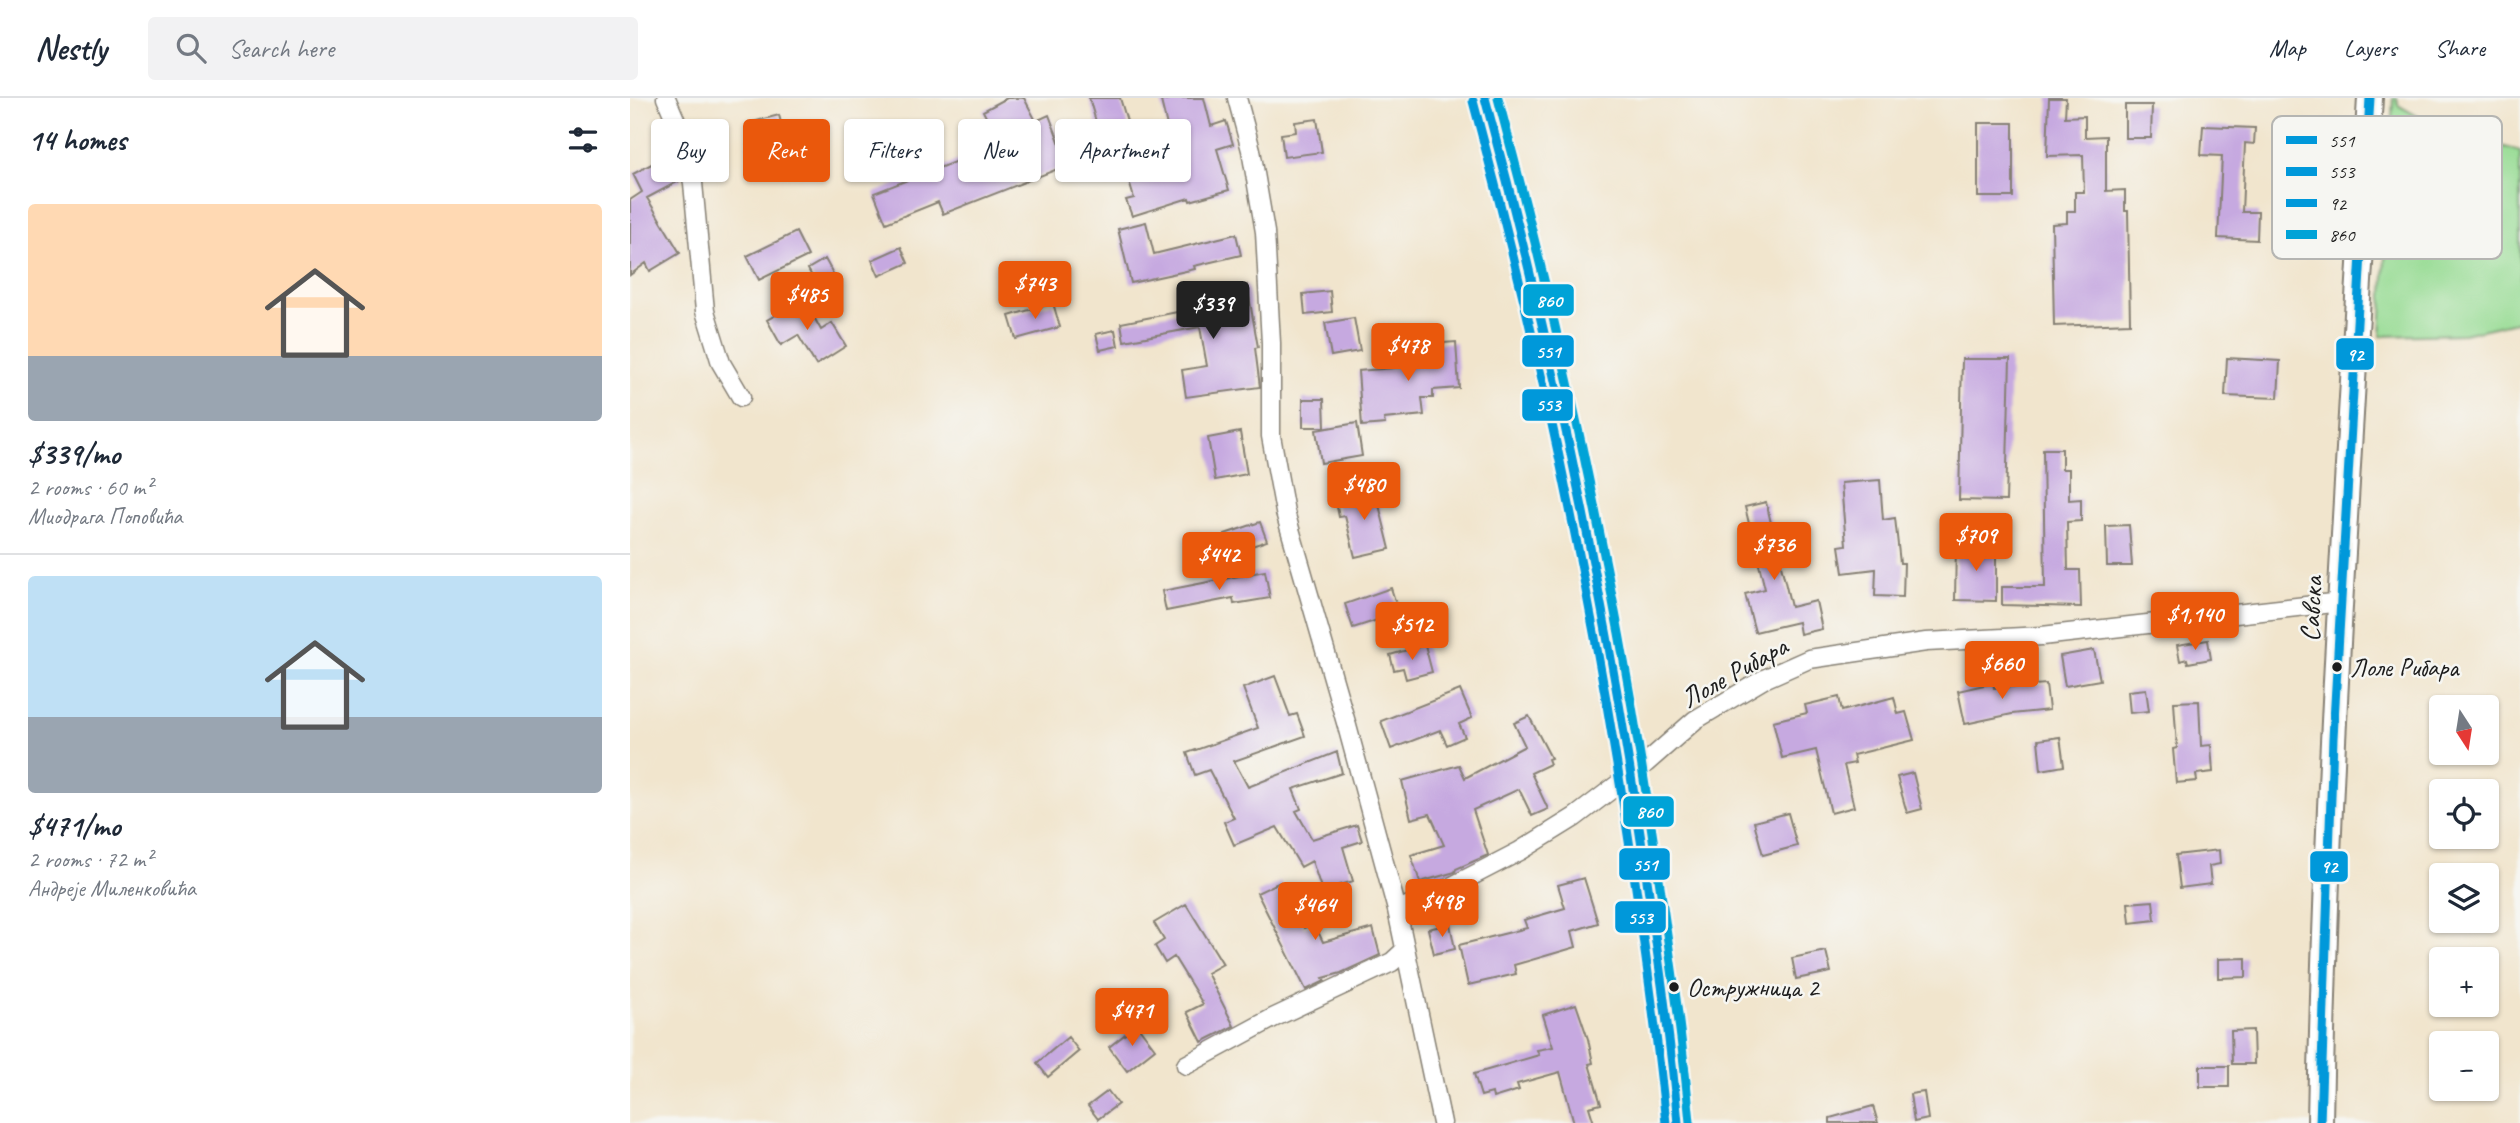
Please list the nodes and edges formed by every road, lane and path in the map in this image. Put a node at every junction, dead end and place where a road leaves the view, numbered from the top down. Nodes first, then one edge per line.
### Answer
1 (666, 98) edge
2 (1237, 98) edge
3 (1485, 98) edge
4 (2370, 98) edge
5 (2369, 116) edge
6 (2361, 259) edge
7 (741, 397) dead end
8 (2341, 602) junction
9 (1397, 910) junction
10 (1405, 950) junction
11 (1186, 1065) dead end
12 (1442, 1123) edge
13 (1678, 1123) edge
14 (2320, 1123) edge

1 - 7 street
2 - 9 street
3 - 13 main road, bridge
4 - 5 street, Савска
6 - 8 street, Савска
8 - 9 street, Лоле Рибара
8 - 14 street, Савска
9 - 10 street
10 - 11 street
10 - 12 street

